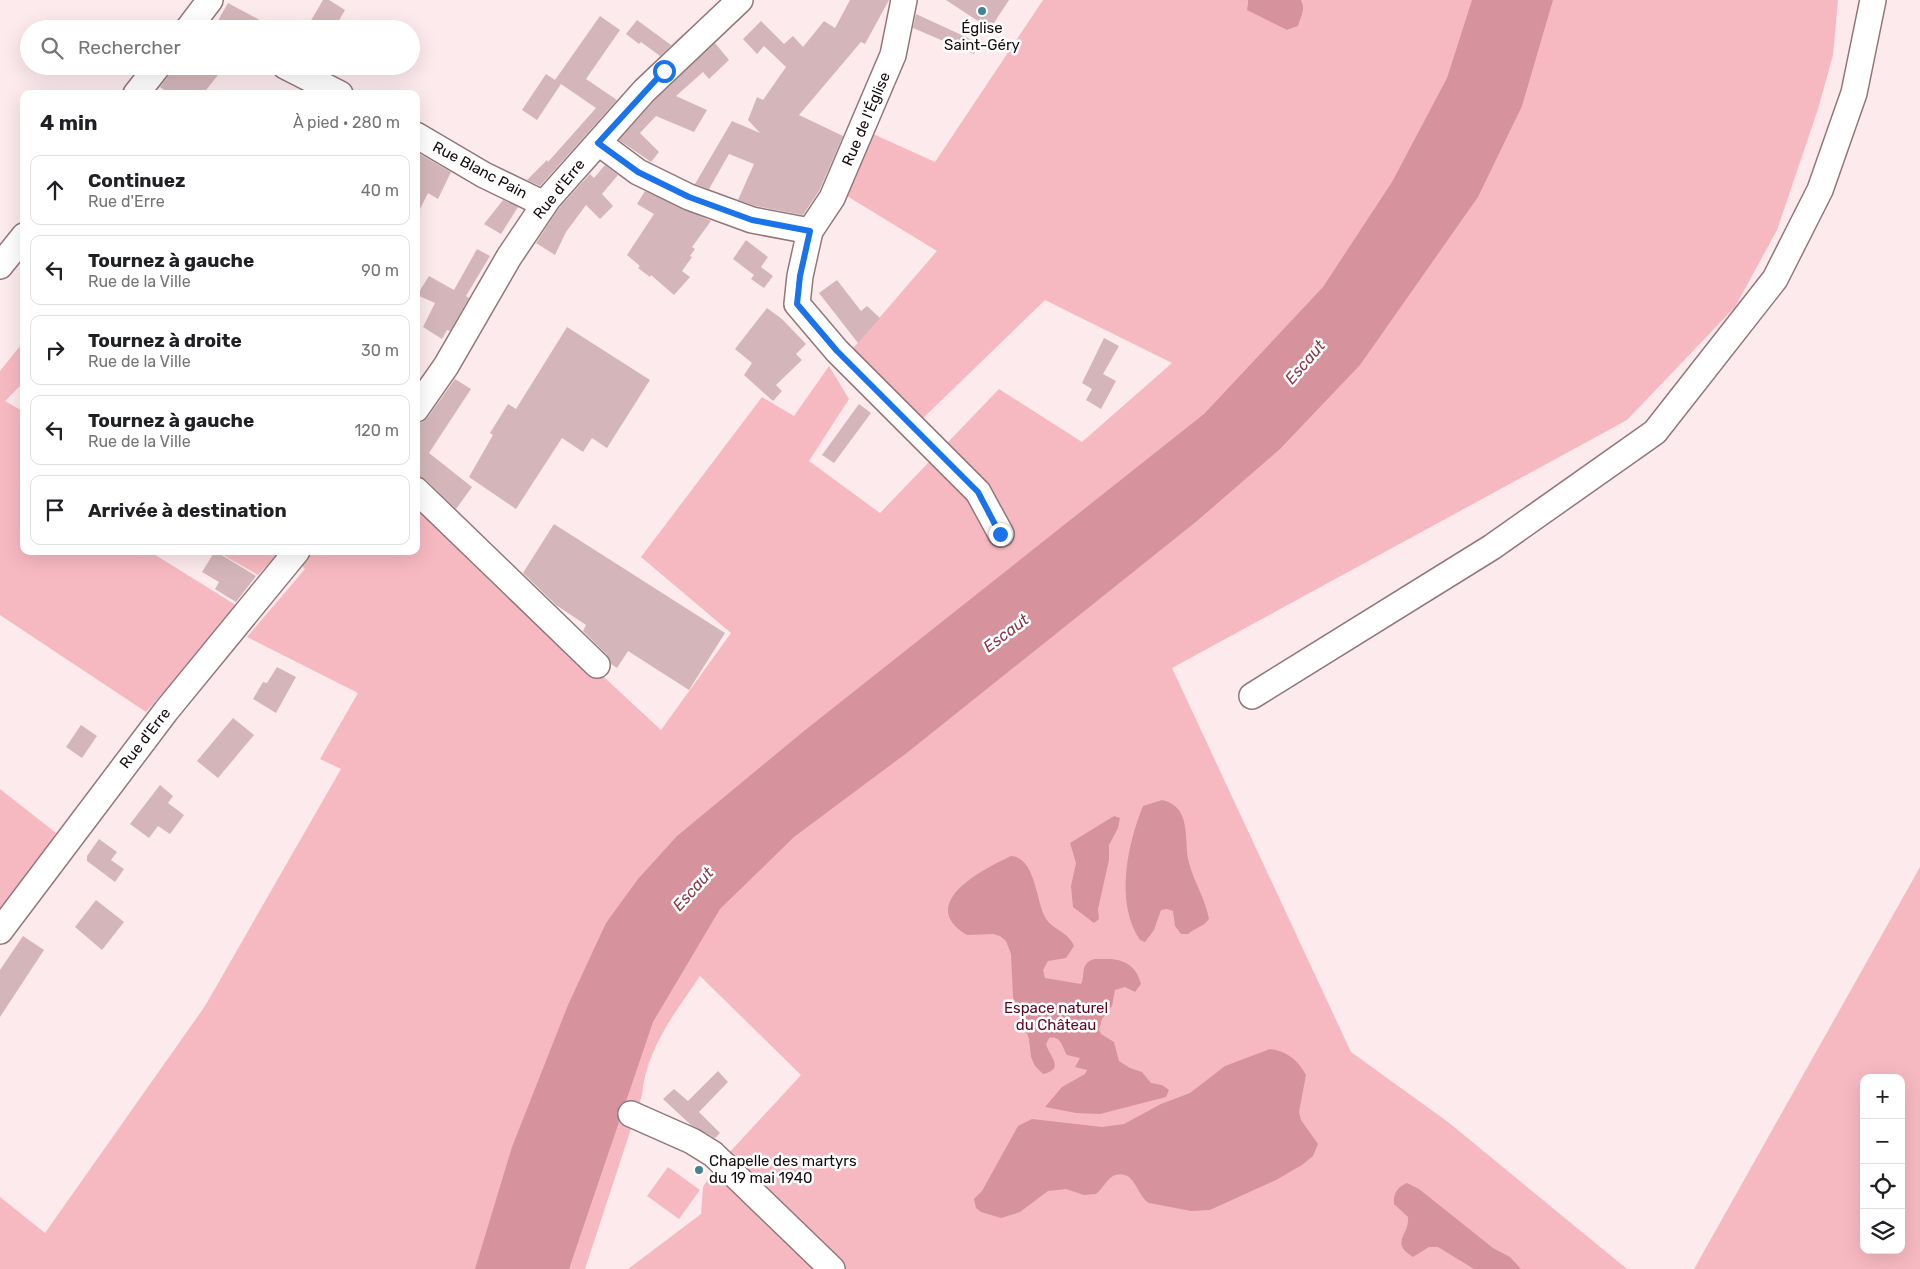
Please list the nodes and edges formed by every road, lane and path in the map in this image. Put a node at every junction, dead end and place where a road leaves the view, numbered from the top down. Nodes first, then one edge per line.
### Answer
1 (210, 0) edge
2 (740, 0) edge
3 (904, 0) edge
4 (1872, 0) edge
5 (200, 20) edge
6 (151, 75) edge
7 (303, 75) edge
8 (139, 90) edge
9 (332, 90) edge
10 (420, 137) edge
11 (598, 143) junction
12 (544, 204) junction
13 (810, 231) junction
14 (20, 241) edge
15 (0, 266) edge
16 (420, 403) edge
17 (420, 494) edge
18 (1000, 534) dead end
19 (294, 555) edge
20 (597, 665) dead end
21 (1252, 696) dead end
22 (0, 931) edge
23 (631, 1114) dead end
24 (832, 1269) edge

1 - 5 street
2 - 11 street, Rue d'Erre
3 - 13 street, Rue de l'Église
4 - 21 street
6 - 8 street
7 - 9 street
10 - 12 street, Rue Blanc Pain
11 - 12 street, Rue d'Erre
11 - 13 street
12 - 16 street, Rue d'Erre
13 - 18 street
14 - 15 street
17 - 20 street
19 - 22 street, Rue d'Erre
23 - 24 street

